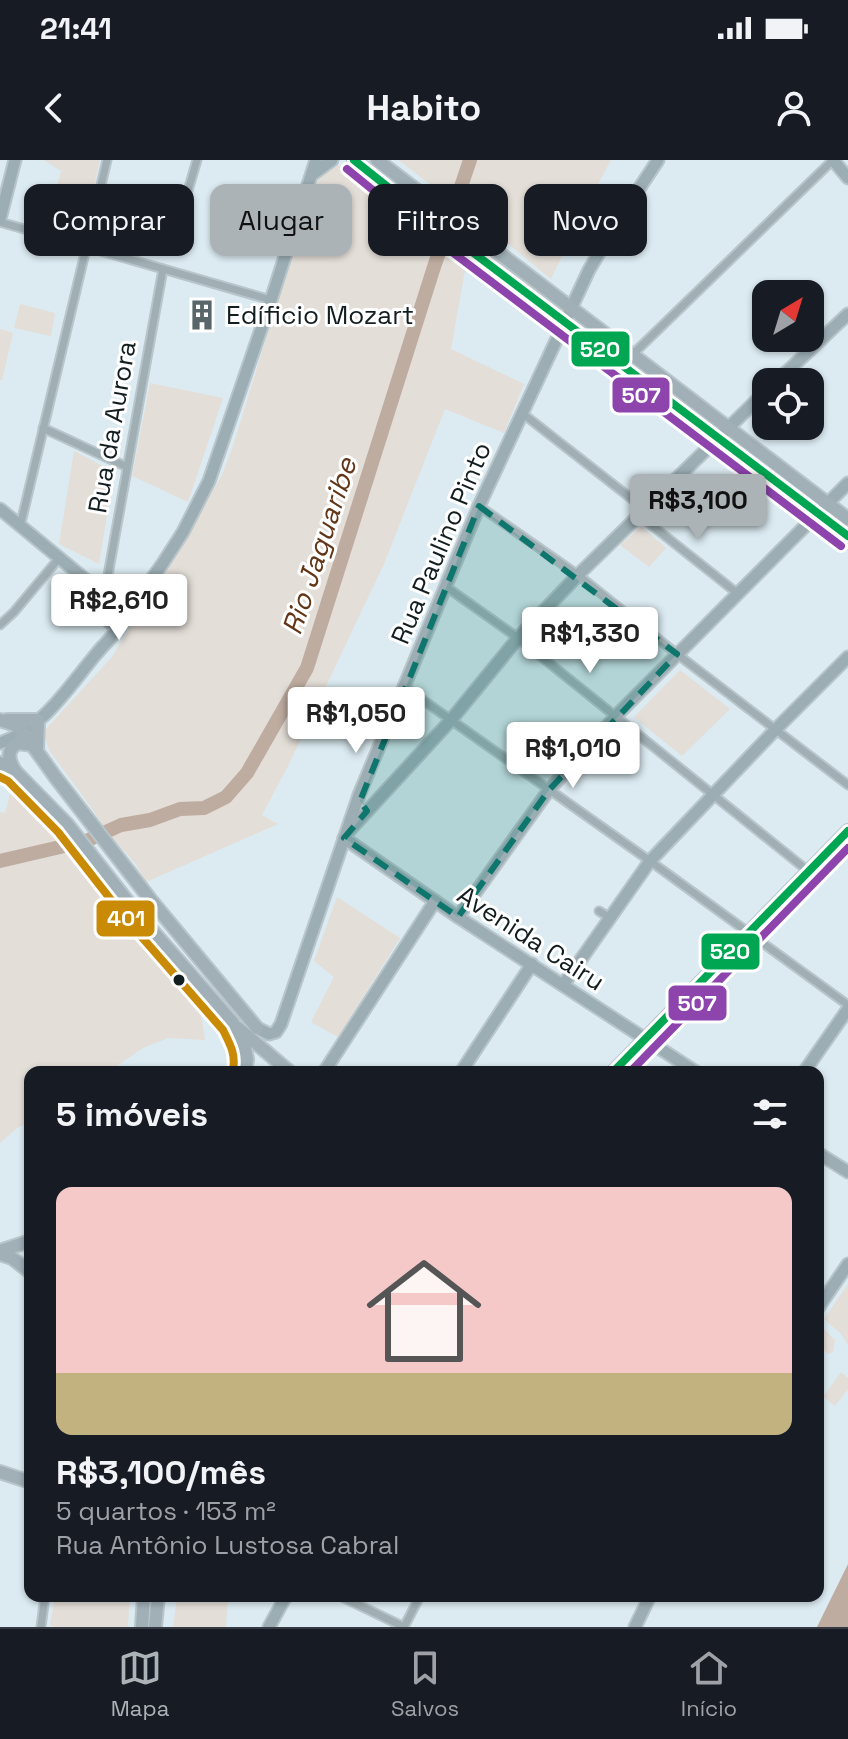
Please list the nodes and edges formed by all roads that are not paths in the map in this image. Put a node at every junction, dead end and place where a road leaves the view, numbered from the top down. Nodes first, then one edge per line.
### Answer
1 (15, 160) edge
2 (107, 160) edge
3 (197, 160) edge
4 (316, 160) edge
5 (332, 160) edge
6 (354, 160) edge
7 (377, 160) edge
8 (658, 160) edge
9 (833, 160) edge
10 (312, 174) junction
11 (848, 178) edge
12 (101, 184) edge
13 (190, 184) edge
14 (0, 220) edge
15 (24, 228) edge
16 (84, 256) edge
17 (115, 256) edge
18 (163, 269) junction
19 (271, 300) junction
20 (570, 307) junction
21 (848, 314) edge
22 (564, 321) junction
23 (632, 355) junction
24 (791, 368) edge
25 (752, 405) edge
26 (522, 413) junction
27 (43, 428) junction
28 (723, 433) junction
29 (127, 467) junction
30 (848, 483) edge
31 (479, 506) junction
32 (822, 508) junction
33 (0, 509) edge
34 (643, 513) junction
35 (848, 519) edge
36 (20, 527) junction
37 (848, 536) edge
38 (60, 557) junction
39 (578, 575) junction
40 (445, 586) junction
41 (101, 592) junction
42 (737, 593) junction
43 (107, 615) junction
44 (121, 615) junction
45 (0, 625) edge
46 (518, 638) junction
47 (100, 650) junction
48 (677, 654) junction
49 (848, 657) edge
50 (403, 686) junction
51 (616, 716) junction
52 (2, 720) edge
53 (38, 720) junction
54 (451, 720) junction
55 (776, 729) junction
56 (23, 732) junction
57 (0, 743) edge
58 (35, 748) junction
59 (0, 763) edge
60 (15, 771) junction
61 (848, 785) edge
62 (549, 790) junction
63 (713, 794) junction
64 (359, 795) junction
65 (368, 810) junction
66 (848, 831) edge
67 (344, 838) junction
68 (650, 861) junction
69 (808, 871) junction
70 (435, 901) junction
71 (599, 911) dead end
72 (458, 917) junction
73 (610, 918) junction
74 (749, 933) junction
75 (532, 964) junction
76 (563, 985) junction
77 (848, 1007) edge
78 (233, 1023) junction
79 (257, 1028) joint
80 (645, 1038) junction
81 (246, 1066) edge
82 (283, 1066) edge
83 (328, 1066) edge
84 (465, 1066) edge
85 (619, 1066) edge
86 (687, 1066) edge
87 (808, 1066) edge
88 (824, 1157) edge
89 (848, 1172) edge
90 (24, 1243) edge
91 (0, 1252) edge
92 (848, 1264) edge
93 (24, 1267) edge
94 (824, 1299) edge
95 (0, 1472) edge
96 (24, 1480) edge
97 (44, 1602) edge
98 (144, 1602) edge
99 (157, 1602) edge
100 (283, 1602) edge
101 (352, 1602) edge
102 (417, 1602) edge
103 (647, 1602) edge
104 (41, 1627) edge
105 (142, 1627) edge
106 (155, 1627) edge
107 (269, 1627) edge
108 (404, 1627) edge
109 (635, 1627) edge

1 - 14 street
2 - 12 street
3 - 13 street
4 - 10 street
5 - 10 street
6 - 22 main road
7 - 20 main road
8 - 20 street, Rua Paulino Pinto
9 - 11 street
9 - 23 street
10 - 19 street
14 - 15 street
16 - 27 street
17 - 18 street
18 - 19 street
18 - 29 street, Rua da Aurora
19 - 44 street
20 - 22 street, Rua Paulino Pinto
20 - 23 main road
21 - 24 street
22 - 26 street, Rua Paulino Pinto
22 - 28 main road
23 - 28 main road
25 - 28 street
26 - 31 street, Rua Paulino Pinto
26 - 34 street
27 - 29 street
27 - 36 street
28 - 32 main road
28 - 34 street
29 - 41 street, Rua da Aurora
30 - 32 street
31 - 39 street
31 - 40 street, Rua Paulino Pinto
32 - 35 main road
32 - 37 main road
32 - 42 street
33 - 36 street
34 - 39 street
34 - 42 street
36 - 38 street
38 - 41 street
38 - 45 street
39 - 46 street
39 - 48 street
40 - 46 street
40 - 50 street, Rua Paulino Pinto
41 - 43 street
41 - 44 street
42 - 48 street
43 - 44 street
43 - 47 street
44 - 47 street
46 - 51 street
46 - 54 street
47 - 53 street
48 - 51 street
48 - 55 street
49 - 55 street
50 - 54 street
50 - 64 street, Rua Paulino Pinto
51 - 62 street
51 - 63 street
52 - 53 main road
52 - 56 main road
53 - 56 street
53 - 58 main road
54 - 62 street
54 - 65 street
55 - 61 street
55 - 63 street
56 - 57 street
56 - 58 main road
58 - 60 main road
58 - 79 main road
59 - 60 main road
60 - 78 main road
62 - 68 street
62 - 72 street
63 - 68 street
63 - 69 street
64 - 65 street
64 - 67 street, Rua Paulino Pinto
65 - 67 street
66 - 69 main road
67 - 70 street, Avenida Cairu
67 - 79 street, Rua Paulino Pinto
68 - 73 street
68 - 74 street
69 - 74 main road
70 - 72 street, Avenida Cairu
70 - 83 street
71 - 73 street
72 - 75 street, Avenida Cairu
73 - 76 street
74 - 77 street
74 - 80 main road
75 - 76 street, Avenida Cairu
75 - 84 street
76 - 80 street, Avenida Cairu
77 - 87 street
78 - 81 main road
78 - 82 main road
80 - 85 main road
80 - 86 street, Avenida Cairu
88 - 89 street
90 - 91 main road
91 - 93 main road
92 - 94 street
95 - 96 main road
97 - 104 street
98 - 105 main road
99 - 106 main road
100 - 107 street
101 - 108 street
102 - 108 street
103 - 109 street

